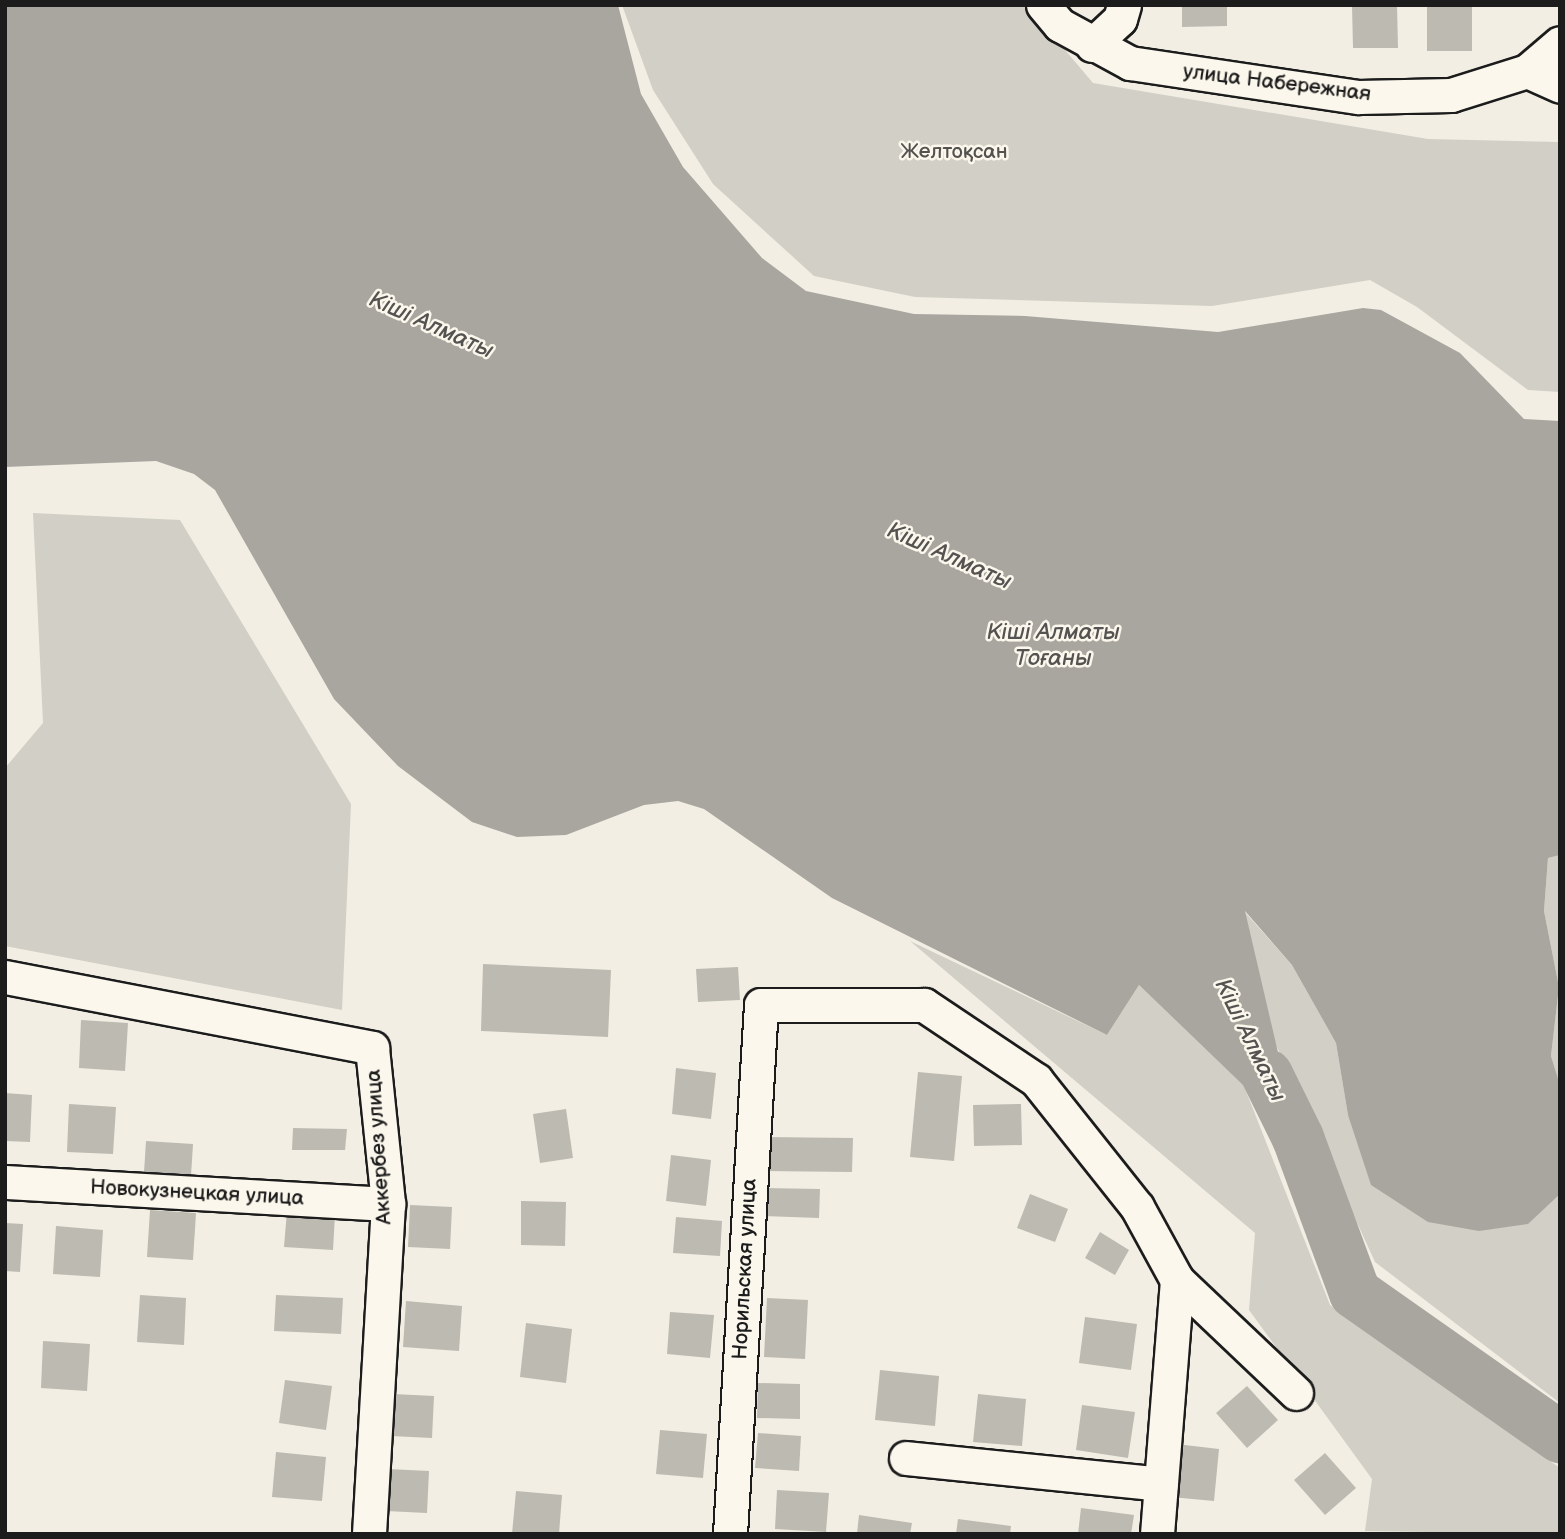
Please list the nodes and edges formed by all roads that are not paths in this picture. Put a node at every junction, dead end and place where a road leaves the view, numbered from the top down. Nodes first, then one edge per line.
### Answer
1 (1043, 5) edge
2 (1124, 5) edge
3 (1560, 43) edge
4 (1092, 45) junction
5 (1527, 71) junction
6 (1560, 86) edge
7 (5, 977) edge
8 (5, 1182) edge
9 (388, 1204) junction
10 (1177, 1280) junction
11 (1296, 1393) dead end
12 (906, 1458) dead end
13 (1161, 1484) junction
14 (369, 1534) edge
15 (730, 1534) edge
16 (1157, 1534) edge

1 - 4 street, улица Набережная
2 - 4 street
3 - 5 street
4 - 5 street, улица Набережная
5 - 6 street
7 - 9 street, Аккербез улица
8 - 9 street, Новокузнецкая улица
9 - 14 street, Аккербез улица
10 - 11 street
10 - 13 street
10 - 15 street, Норильская улица
12 - 13 street
13 - 16 street

